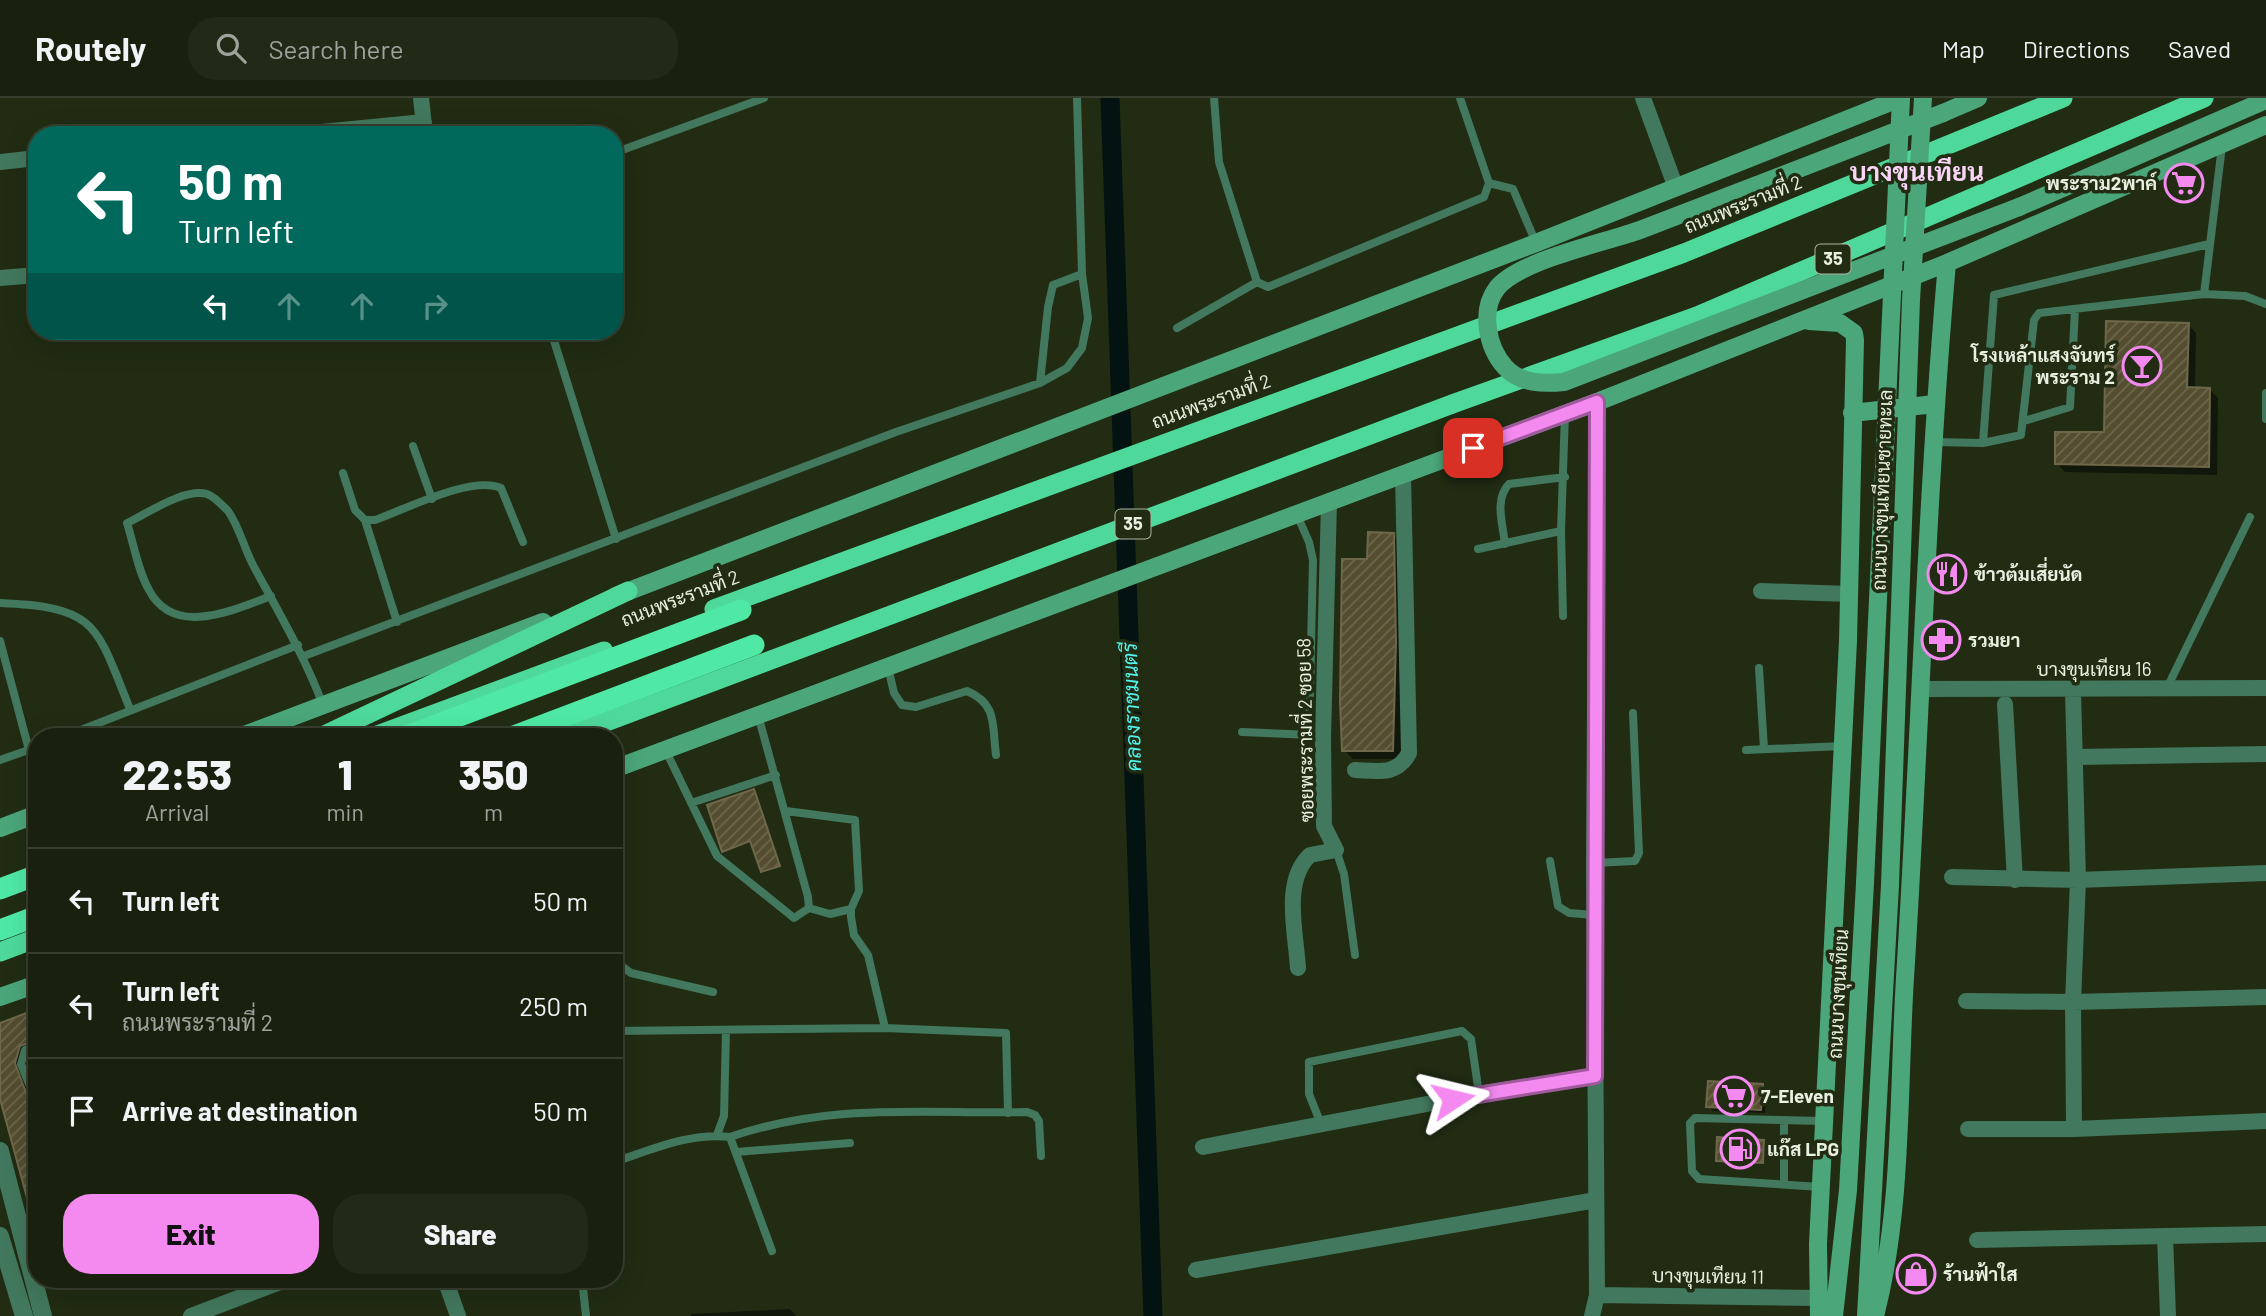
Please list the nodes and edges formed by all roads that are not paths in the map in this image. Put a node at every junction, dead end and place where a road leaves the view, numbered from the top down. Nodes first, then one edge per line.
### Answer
1 (421, 98) edge
2 (764, 98) edge
3 (1077, 98) edge
4 (1214, 98) edge
5 (1460, 98) edge
6 (1643, 98) edge
7 (1901, 98) edge
8 (1923, 98) edge
9 (1978, 98) edge
10 (2063, 98) edge
11 (2204, 98) edge
12 (2266, 100) edge
13 (1878, 103) edge
14 (2266, 125) edge
15 (424, 126) edge
16 (2221, 146) junction
17 (623, 150) edge
18 (28, 159) edge
19 (0, 162) edge
20 (1489, 183) junction
21 (1675, 188) junction
22 (1536, 243) junction
23 (2209, 244) junction
24 (1947, 263) junction
25 (1082, 274) junction
26 (28, 276) edge
27 (0, 278) edge
28 (1257, 282) junction
29 (2204, 294) junction
30 (2266, 304) edge
31 (2075, 309) junction
32 (1805, 321) junction
33 (1177, 328) dead end
34 (554, 340) edge
35 (1040, 383) junction
36 (2266, 393) edge
37 (1597, 402) junction
38 (1935, 404) junction
39 (1565, 413) junction
40 (1852, 413) junction
41 (2266, 419) edge
42 (2024, 421) junction
43 (1934, 442) junction
44 (1983, 443) junction
45 (413, 446) dead end
46 (343, 473) dead end
47 (1403, 474) junction
48 (1565, 477) junction
49 (432, 499) junction
50 (1329, 501) junction
51 (1296, 513) junction
52 (2250, 517) dead end
53 (365, 520) junction
54 (1561, 531) junction
55 (616, 539) junction
56 (523, 542) dead end
57 (1505, 544) junction
58 (1478, 550) dead end
59 (628, 591) junction
60 (1761, 591) dead end
61 (1849, 594) junction
62 (271, 596) junction
63 (0, 603) edge
64 (741, 610) dead end
65 (1563, 617) dead end
66 (397, 622) junction
67 (0, 641) edge
68 (298, 645) junction
69 (754, 645) dead end
70 (304, 656) junction
71 (888, 666) junction
72 (1759, 668) dead end
73 (2266, 688) edge
74 (1921, 689) junction
75 (2166, 690) junction
76 (2073, 691) junction
77 (2005, 704) dead end
78 (323, 705) junction
79 (130, 709) junction
80 (1633, 713) dead end
81 (758, 715) junction
82 (84, 728) edge
83 (263, 728) edge
84 (339, 728) edge
85 (396, 728) edge
86 (428, 728) edge
87 (535, 728) edge
88 (590, 728) edge
89 (28, 732) edge
90 (1242, 732) dead end
91 (1316, 735) junction
92 (1843, 746) junction
93 (1764, 749) junction
94 (28, 750) edge
95 (665, 750) junction
96 (1746, 750) dead end
97 (2266, 754) edge
98 (996, 755) dead end
99 (2075, 757) junction
100 (0, 760) edge
101 (623, 766) edge
102 (1355, 770) dead end
103 (776, 775) junction
104 (691, 803) junction
105 (786, 811) junction
106 (28, 817) edge
107 (0, 828) edge
108 (1336, 850) junction
109 (1550, 861) dead end
110 (1594, 863) junction
111 (28, 868) edge
112 (2266, 873) edge
113 (1952, 877) dead end
114 (28, 878) edge
115 (0, 879) edge
116 (2015, 880) junction
117 (2078, 880) junction
118 (1865, 883) joint
119 (0, 889) edge
120 (809, 908) junction
121 (851, 909) junction
122 (1594, 915) junction
123 (28, 919) edge
124 (0, 930) edge
125 (28, 942) edge
126 (0, 952) edge
127 (1355, 955) dead end
128 (623, 967) edge
129 (1298, 968) dead end
130 (28, 989) edge
131 (713, 992) dead end
132 (0, 997) edge
133 (2266, 997) edge
134 (1966, 1001) dead end
135 (2073, 1002) junction
136 (885, 1028) junction
137 (726, 1030) junction
138 (623, 1031) edge
139 (28, 1050) edge
140 (1595, 1076) junction
141 (28, 1082) edge
142 (1479, 1094) junction
143 (1008, 1113) junction
144 (1784, 1120) junction
145 (1823, 1121) junction
146 (2266, 1121) edge
147 (1321, 1124) junction
148 (1968, 1129) dead end
149 (2074, 1129) junction
150 (717, 1135) junction
151 (730, 1137) junction
152 (850, 1143) dead end
153 (1203, 1147) dead end
154 (0, 1151) edge
155 (737, 1152) junction
156 (1041, 1156) dead end
157 (623, 1159) edge
158 (1784, 1184) junction
159 (1821, 1187) junction
160 (1596, 1200) junction
161 (2266, 1234) edge
162 (0, 1236) edge
163 (2165, 1236) junction
164 (1977, 1240) dead end
165 (772, 1251) dead end
166 (28, 1258) edge
167 (1196, 1270) dead end
168 (36, 1288) edge
169 (264, 1288) edge
170 (448, 1288) edge
171 (583, 1288) dead end
172 (1597, 1295) junction
173 (1818, 1307) edge
174 (24, 1316) edge
175 (43, 1316) edge
176 (191, 1316) edge
177 (458, 1316) edge
178 (586, 1316) edge
179 (1592, 1316) edge
180 (1834, 1316) edge
181 (1866, 1316) edge
182 (1875, 1316) edge
183 (2168, 1316) edge

1 - 15 street
2 - 17 lane
3 - 25 lane
4 - 28 lane
5 - 20 lane
6 - 21 street
7 - 13 main road, ถนนพระรามที่ 2
7 - 118 main road, ถนนบางขุนเทียนชายทะเล, bridge
8 - 181 main road, ถนนบางขุนเทียนชายทะเล, bridge
9 - 12 main road, bridge
10 - 85 highway, ถนนพระรามที่ 2
11 - 88 highway, 35
13 - 21 main road, ถนนพระรามที่ 2
14 - 16 main road, 35
16 - 23 lane
16 - 24 main road, 35
18 - 19 street
20 - 22 lane
20 - 28 lane
21 - 22 main road, ถนนพระรามที่ 2
22 - 59 main road, ถนนพระรามที่ 2
23 - 29 lane
23 - 44 lane
24 - 32 main road, 35
24 - 38 main road
25 - 35 lane
25 - 35 lane
26 - 27 street
28 - 33 lane
29 - 30 lane
29 - 31 lane
31 - 42 lane
31 - 42 lane
32 - 37 main road, 35
32 - 40 main road
34 - 55 lane
35 - 55 lane
36 - 41 lane
37 - 39 main road, 35
37 - 110 street
38 - 40 main road
38 - 43 main road
39 - 47 main road, 35
39 - 48 lane
40 - 61 main road
42 - 44 lane
43 - 44 lane
43 - 74 main road
45 - 49 lane
46 - 53 lane
47 - 50 main road, 35
47 - 102 street
48 - 54 lane
48 - 57 lane
49 - 53 lane
49 - 56 lane
50 - 51 main road, 35
50 - 91 street, ซอยพระรามที่ 2 ซอย 58
51 - 71 main road, 35
51 - 91 lane
52 - 75 lane
53 - 66 lane
54 - 57 lane
54 - 65 lane
55 - 66 lane
57 - 58 lane
59 - 78 main road, ถนนพระรามที่ 2
59 - 84 highway
60 - 61 street
61 - 92 main road
62 - 62 lane
62 - 68 lane
63 - 79 lane
64 - 86 highway
66 - 70 lane
67 - 89 lane
68 - 70 lane
68 - 79 lane
69 - 87 highway
70 - 78 lane
71 - 81 main road, 35
71 - 98 lane
72 - 93 lane
73 - 75 street, บางขุนเทียน 16
74 - 76 street, บางขุนเทียน 16
74 - 182 main road
75 - 76 street, บางขุนเทียน 16
76 - 99 street
77 - 116 street
78 - 83 main road, ถนนพระรามที่ 2
79 - 82 lane
80 - 110 lane
81 - 95 main road, 35
81 - 103 lane
90 - 91 lane
91 - 108 street, ซอยพระรามที่ 2 ซอย 58
92 - 93 lane
92 - 145 main road
93 - 96 lane
94 - 100 lane
95 - 101 main road, 35
95 - 104 lane
97 - 99 street
99 - 117 street
103 - 104 lane
103 - 105 lane
104 - 120 lane
105 - 120 lane
105 - 121 lane
106 - 107 main road
108 - 127 lane, ซอยพระรามที่ 2 ซอย 58
108 - 129 street
109 - 122 lane
110 - 122 street
111 - 115 highway
112 - 117 street
113 - 116 street
114 - 119 highway
116 - 117 street
117 - 135 street
118 - 180 main road, ถนนบางขุนเทียน
120 - 121 lane
121 - 136 lane
122 - 140 street
123 - 124 highway
125 - 126 highway
128 - 131 lane
130 - 132 main road
133 - 135 street
134 - 135 street
135 - 149 street
136 - 137 lane
136 - 143 lane
137 - 138 lane
137 - 150 lane
139 - 141 lane
140 - 142 street
140 - 160 street
142 - 147 street
142 - 147 lane
143 - 151 lane
143 - 156 lane
144 - 145 lane
144 - 158 lane
144 - 158 lane
145 - 159 main road
146 - 149 street
147 - 153 street
148 - 149 street
150 - 151 lane
150 - 157 lane
151 - 155 lane
152 - 155 lane
154 - 166 street
155 - 165 lane
158 - 159 lane
159 - 173 main road
160 - 167 street
160 - 172 street
161 - 163 street
162 - 174 street
163 - 164 street
163 - 183 street
168 - 175 street
169 - 176 street
170 - 177 street
171 - 178 lane
172 - 173 street, บางขุนเทียน 11
172 - 179 street

